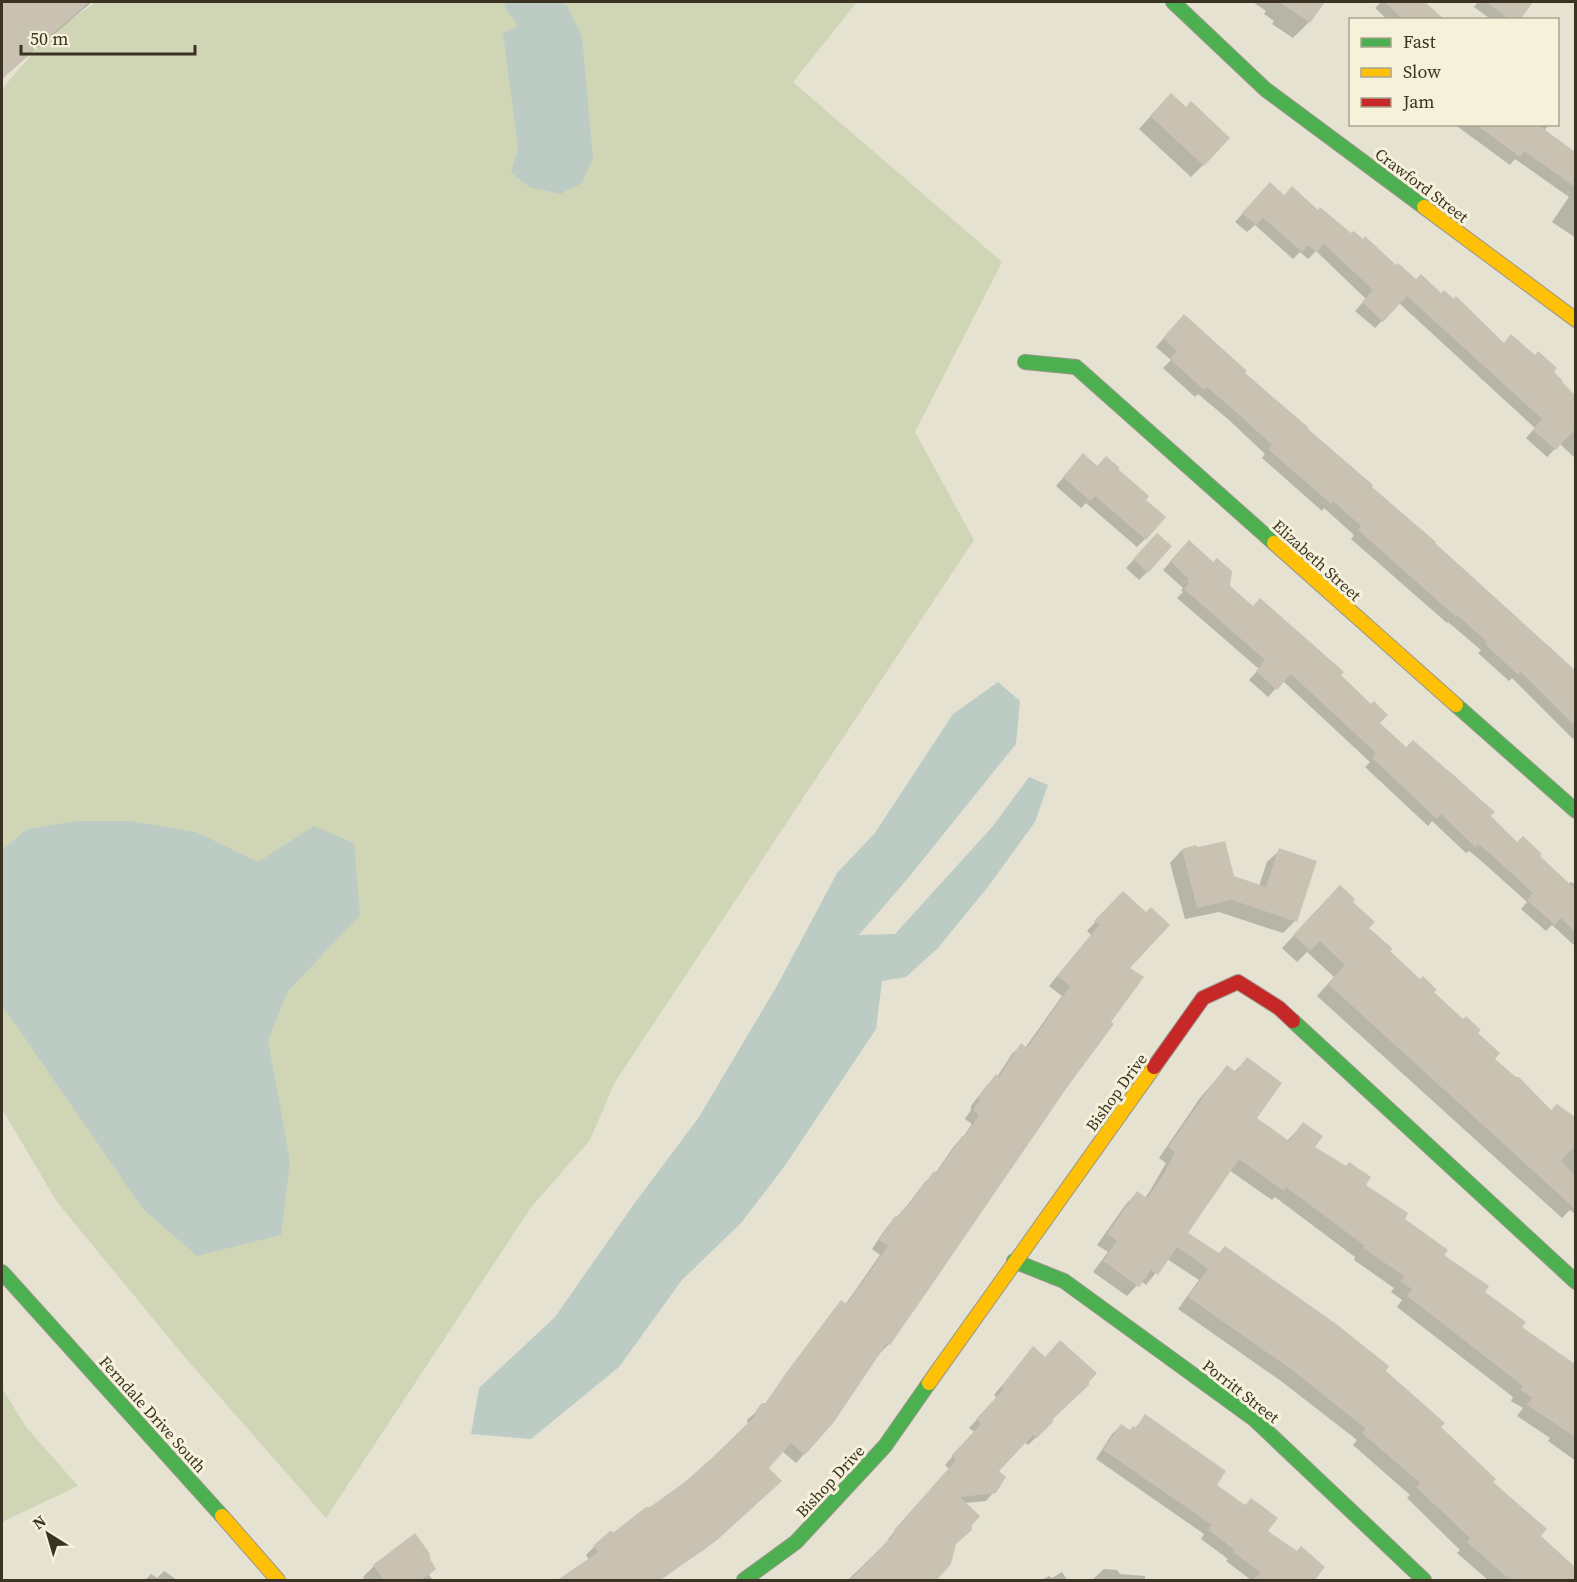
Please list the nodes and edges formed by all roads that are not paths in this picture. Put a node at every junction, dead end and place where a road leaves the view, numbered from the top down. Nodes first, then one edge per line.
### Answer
1 (1173, 2) edge
2 (1575, 320) edge
3 (1025, 362) dead end
4 (1575, 812) edge
5 (1014, 1261) junction
6 (2, 1272) edge
7 (1575, 1282) edge
8 (278, 1581) edge
9 (744, 1581) edge
10 (1424, 1581) edge

1 - 2 street, Crawford Street
3 - 4 street, Elizabeth Street
5 - 7 street, Bishop Drive
5 - 9 street, Bishop Drive
5 - 10 street, Porritt Street
6 - 8 street, Ferndale Drive South

